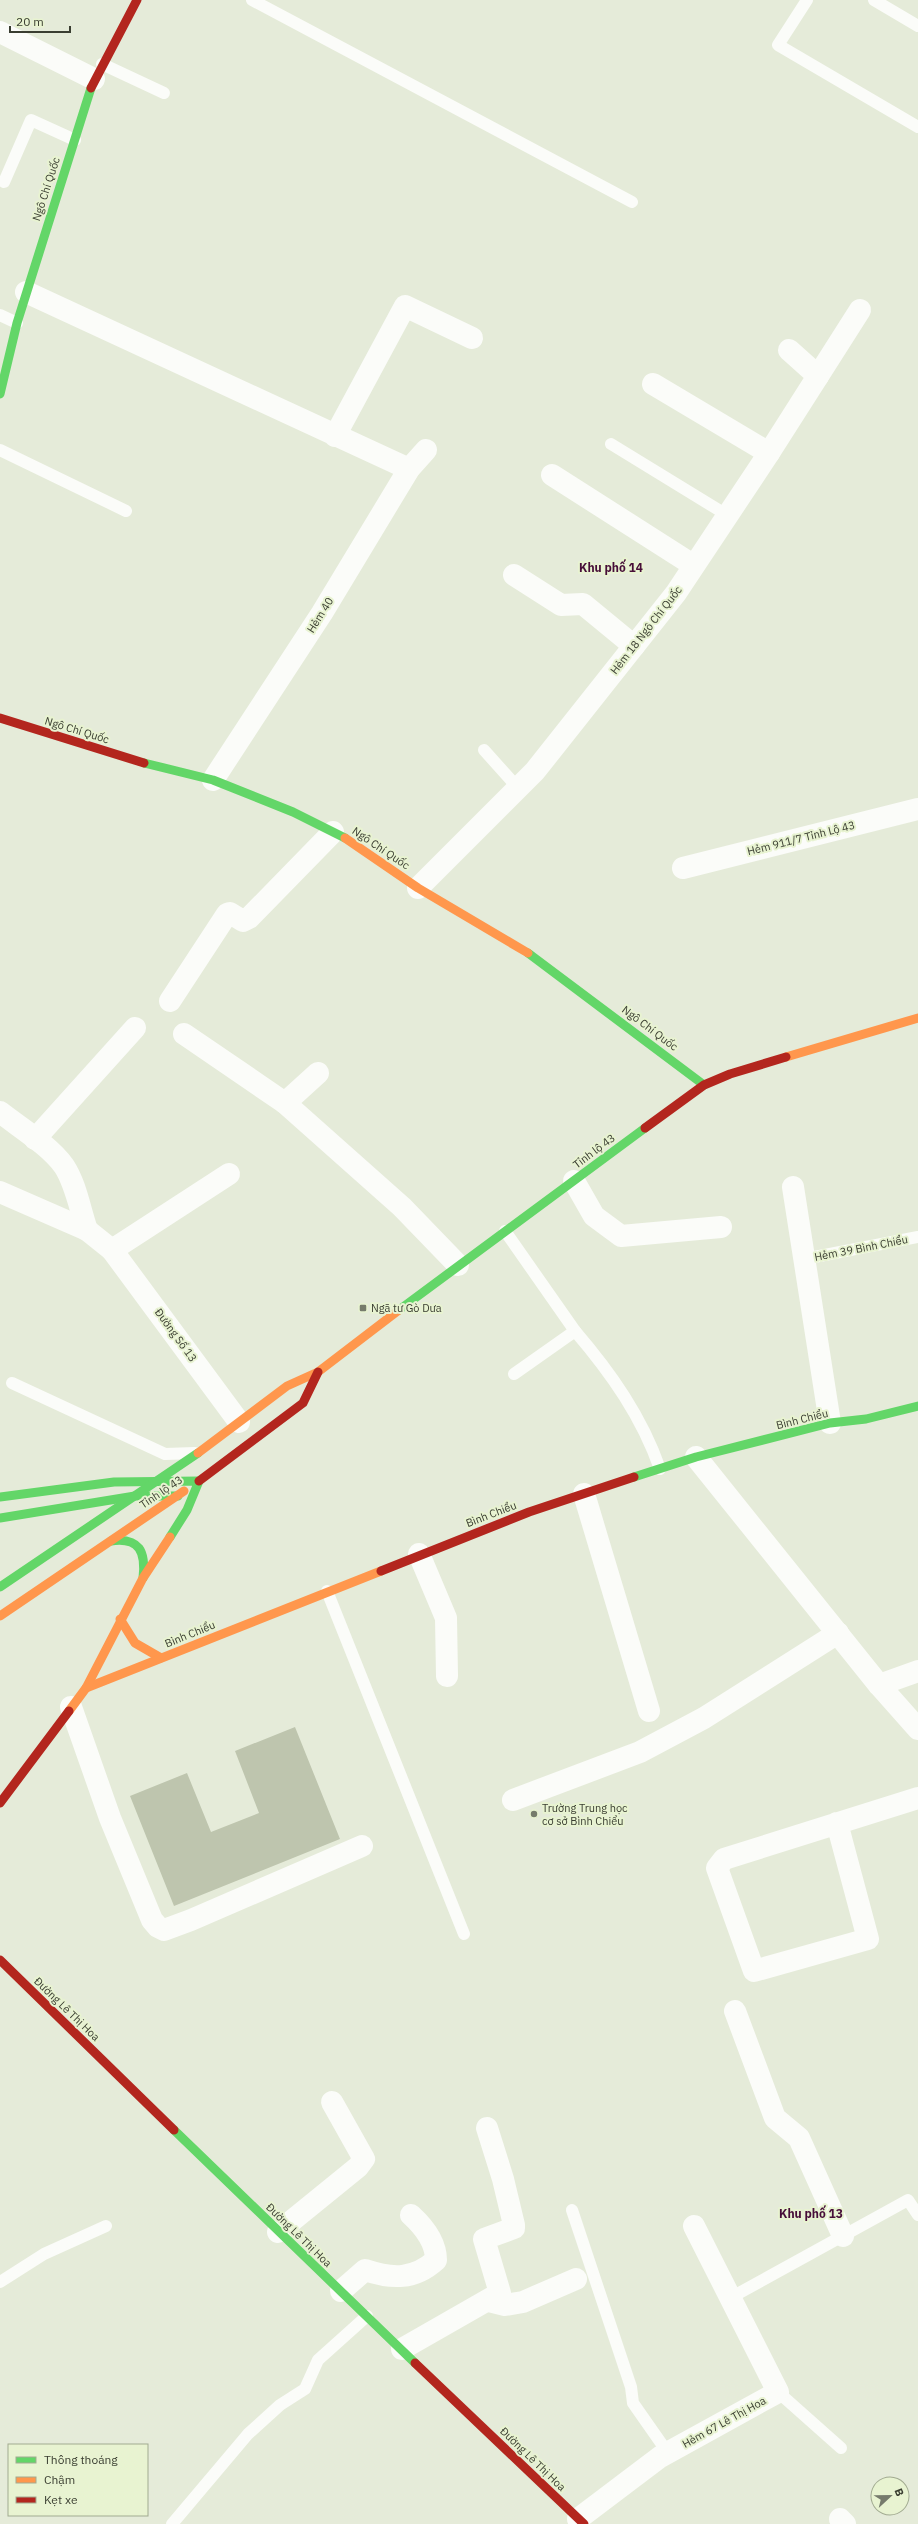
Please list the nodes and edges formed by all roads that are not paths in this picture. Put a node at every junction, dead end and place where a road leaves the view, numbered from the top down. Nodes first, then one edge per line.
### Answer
1 (137, 0) edge
2 (252, 0) edge
3 (807, 0) edge
4 (874, 0) edge
5 (918, 26) edge
6 (0, 32) edge
7 (98, 72) junction
8 (164, 93) dead end
9 (918, 127) edge
10 (75, 140) junction
11 (4, 182) dead end
12 (632, 202) dead end
13 (26, 292) junction
14 (860, 310) dead end
15 (0, 315) edge
16 (16, 323) junction
17 (472, 338) dead end
18 (789, 350) dead end
19 (818, 376) junction
20 (652, 384) dead end
21 (0, 394) edge
22 (335, 436) junction
23 (611, 444) dead end
24 (0, 450) edge
25 (426, 450) dead end
26 (769, 453) junction
27 (409, 469) junction
28 (552, 475) dead end
29 (126, 510) dead end
30 (727, 515) junction
31 (693, 565) junction
32 (514, 575) dead end
33 (634, 646) junction
34 (0, 718) edge
35 (484, 750) dead end
36 (213, 780) junction
37 (518, 788) junction
38 (918, 809) edge
39 (333, 832) junction
40 (683, 868) dead end
41 (418, 888) junction
42 (170, 1001) dead end
43 (918, 1018) edge
44 (135, 1028) dead end
45 (184, 1034) dead end
46 (318, 1073) dead end
47 (704, 1084) junction
48 (285, 1103) junction
49 (0, 1112) edge
50 (35, 1139) junction
51 (229, 1174) dead end
52 (574, 1181) junction
53 (793, 1187) dead end
54 (0, 1192) edge
55 (721, 1227) dead end
56 (87, 1230) junction
57 (505, 1231) junction
58 (918, 1237) edge
59 (112, 1250) junction
60 (804, 1259) junction
61 (458, 1265) junction
62 (575, 1331) junction
63 (318, 1372) junction
64 (514, 1374) dead end
65 (12, 1383) dead end
66 (918, 1406) edge
67 (239, 1422) junction
68 (830, 1423) junction
69 (198, 1453) junction
70 (696, 1457) junction
71 (660, 1469) junction
72 (159, 1480) junction
73 (199, 1481) junction
74 (584, 1494) junction
75 (135, 1496) junction
76 (178, 1496) junction
77 (0, 1497) edge
78 (0, 1518) edge
79 (110, 1541) junction
80 (419, 1554) junction
81 (143, 1578) junction
82 (0, 1587) edge
83 (327, 1591) junction
84 (0, 1616) edge
85 (120, 1619) junction
86 (838, 1633) junction
87 (161, 1658) junction
88 (918, 1672) edge
89 (448, 1676) dead end
90 (879, 1685) junction
91 (86, 1688) junction
92 (71, 1707) junction
93 (649, 1710) dead end
94 (918, 1729) edge
95 (918, 1798) edge
96 (513, 1800) dead end
97 (0, 1803) edge
98 (837, 1823) junction
99 (362, 1846) dead end
100 (464, 1934) dead end
101 (0, 1960) edge
102 (735, 2011) dead end
103 (332, 2102) dead end
104 (487, 2128) dead end
105 (572, 2210) dead end
106 (918, 2214) edge
107 (411, 2215) dead end
108 (106, 2226) dead end
109 (694, 2226) dead end
110 (278, 2232) junction
111 (843, 2236) junction
112 (576, 2279) dead end
113 (0, 2282) edge
114 (341, 2291) junction
115 (730, 2298) junction
116 (489, 2301) junction
117 (367, 2316) junction
118 (402, 2349) junction
119 (778, 2392) junction
120 (841, 2448) dead end
121 (668, 2453) junction
122 (579, 2522) edge
123 (172, 2524) edge

1 - 7 main road, Ngô Chí Quốc
2 - 12 lane
3 - 9 lane
4 - 5 lane
6 - 7 street
7 - 8 lane
7 - 10 main road, Ngô Chí Quốc
10 - 11 lane
10 - 13 main road, Ngô Chí Quốc
13 - 16 main road, Ngô Chí Quốc
13 - 22 street
14 - 19 street, Hẻm 18 Ngô Chí Quốc
15 - 16 lane
16 - 21 main road, Ngô Chí Quốc
17 - 22 street
18 - 19 street
19 - 26 street, Hẻm 18 Ngô Chí Quốc
20 - 26 street
22 - 27 street
23 - 30 lane
24 - 29 lane
25 - 27 street, Hẻm 40
26 - 30 street, Hẻm 18 Ngô Chí Quốc
27 - 36 street, Hẻm 40
28 - 31 street
30 - 31 street, Hẻm 18 Ngô Chí Quốc
31 - 33 street, Hẻm 18 Ngô Chí Quốc
32 - 33 street
33 - 37 street, Hẻm 18 Ngô Chí Quốc
34 - 36 main road, Ngô Chí Quốc
35 - 37 lane
36 - 39 main road, Ngô Chí Quốc
37 - 41 street, Hẻm 18 Ngô Chí Quốc
38 - 40 street, Hẻm 911/7 Tỉnh Lộ 43
39 - 41 main road, Ngô Chí Quốc
39 - 42 street
41 - 47 main road, Ngô Chí Quốc
43 - 47 main road, Tỉnh lộ 43
44 - 50 street
45 - 48 street
46 - 48 street
47 - 52 main road, Tỉnh lộ 43
48 - 61 street
49 - 50 street
50 - 56 street
51 - 59 street
52 - 55 street
52 - 57 main road, Tỉnh lộ 43
53 - 60 street
54 - 56 street, Đường Số 13
56 - 59 street, Đường Số 13
57 - 61 main road, Tỉnh lộ 43
57 - 62 lane
58 - 60 lane, Hẻm 39 Bình Chiểu
59 - 67 street, Đường Số 13
60 - 68 street
61 - 63 main road, Tỉnh lộ 43
62 - 64 lane
62 - 71 lane
63 - 67 main road, Tỉnh lộ 43
63 - 73 main road, Tỉnh lộ 43
65 - 69 lane
66 - 68 main road, Bình Chiểu
67 - 69 main road, Tỉnh lộ 43
68 - 70 main road, Bình Chiểu
69 - 72 main road, Tỉnh lộ 43
70 - 71 main road, Bình Chiểu
70 - 86 street
71 - 74 main road, Bình Chiểu
72 - 73 main road
72 - 75 main road, Tỉnh lộ 43
72 - 77 main road
73 - 76 main road, Tỉnh lộ 43
73 - 81 main road
74 - 80 main road, Bình Chiểu
74 - 93 street
75 - 76 main road
75 - 78 main road
75 - 82 main road, Tỉnh lộ 43
76 - 79 main road, Tỉnh lộ 43
79 - 81 main road
79 - 84 main road, Tỉnh lộ 43
80 - 83 main road, Bình Chiểu
80 - 89 street
81 - 85 main road
83 - 87 main road, Bình Chiểu
83 - 100 lane
85 - 87 main road
85 - 91 main road
86 - 90 street
86 - 96 street
87 - 91 main road, Bình Chiểu
88 - 90 street
90 - 94 street
91 - 92 main road
92 - 97 main road
92 - 99 street
95 - 98 street
98 - 98 street
101 - 110 main road, Đường Lê Thị Hoa
102 - 111 street
103 - 110 street
104 - 116 street
105 - 121 lane
106 - 111 lane
107 - 114 street
108 - 113 lane
109 - 115 street, Hẻm 67 Lê Thị Hoa
110 - 114 main road, Đường Lê Thị Hoa
111 - 115 lane
112 - 116 street
114 - 117 main road, Đường Lê Thị Hoa
115 - 119 street, Hẻm 67 Lê Thị Hoa
116 - 118 street
117 - 118 main road, Đường Lê Thị Hoa
117 - 123 lane
118 - 122 main road, Đường Lê Thị Hoa
119 - 120 lane
119 - 121 street, Hẻm 67 Lê Thị Hoa
121 - 122 street, Hẻm 67 Lê Thị Hoa

